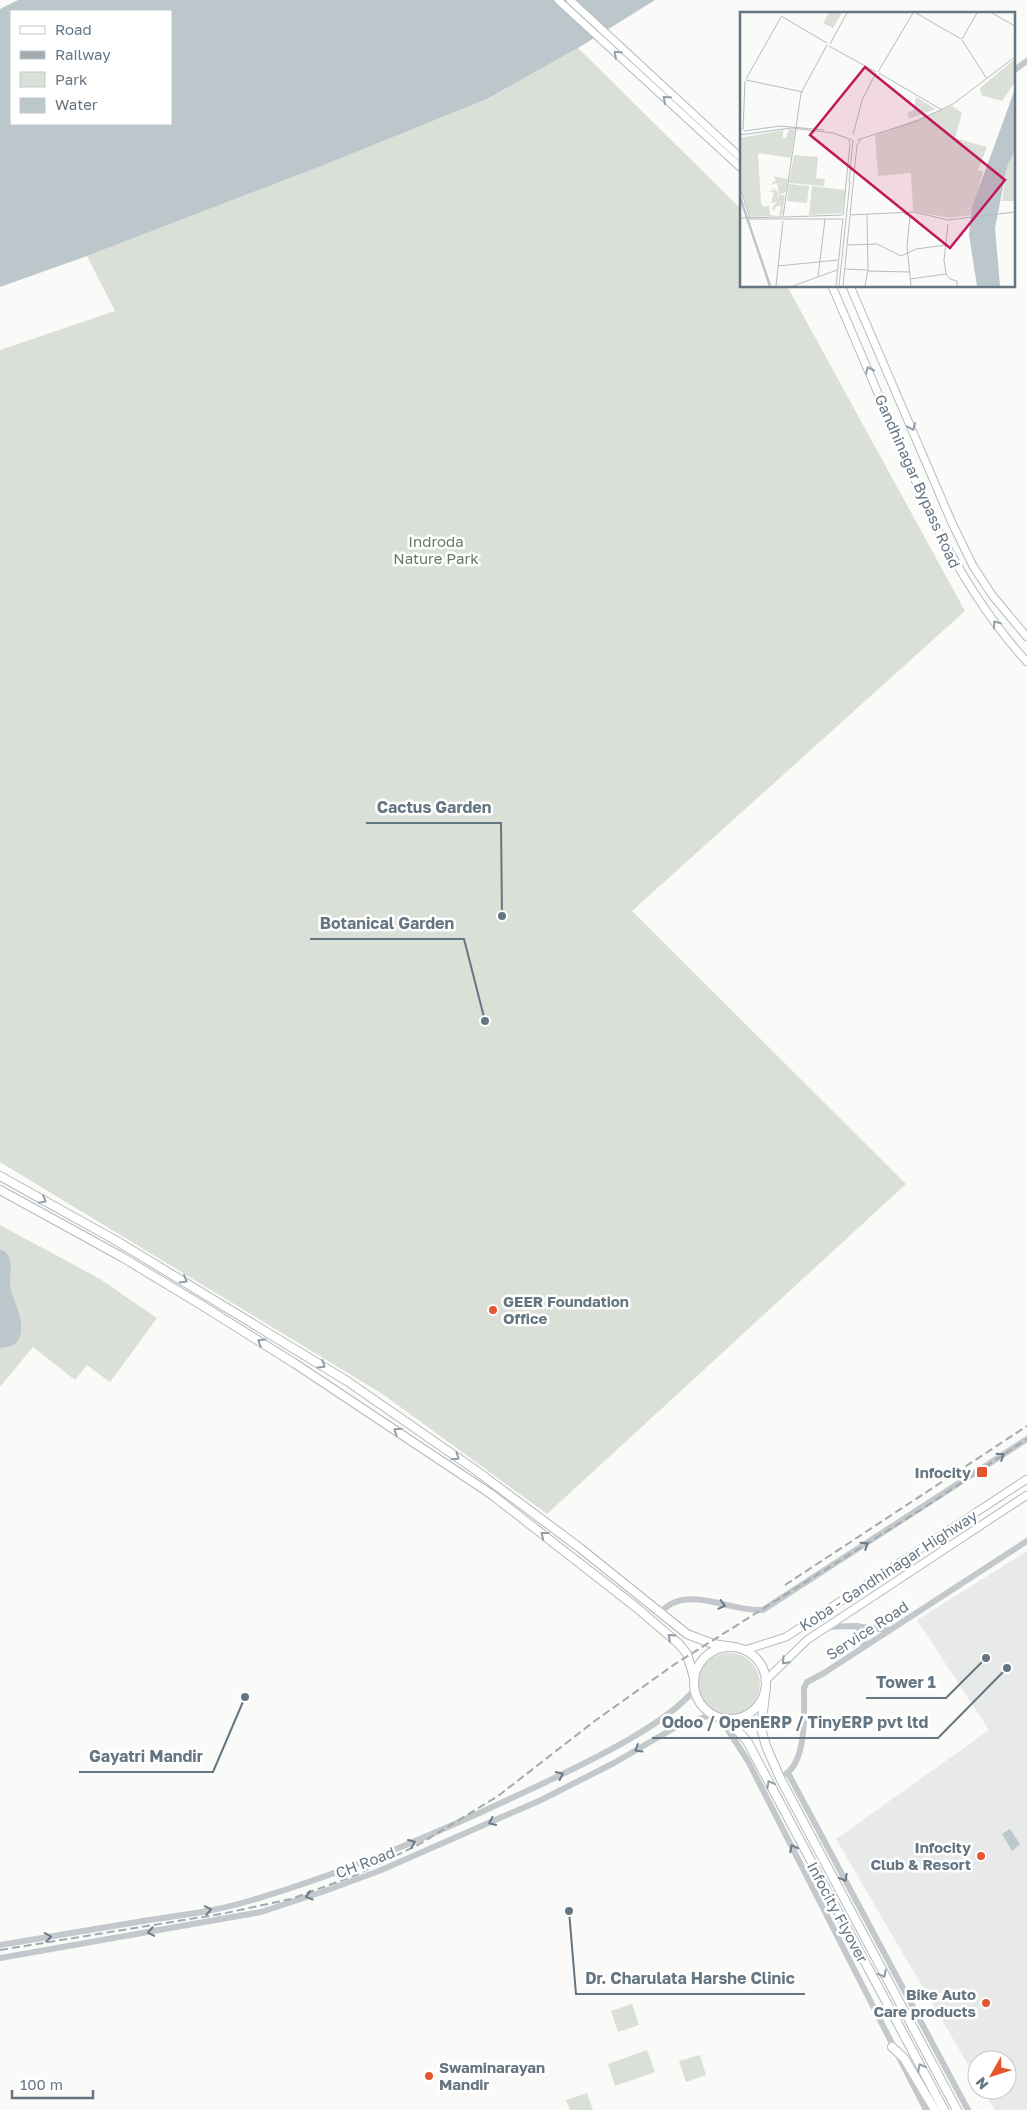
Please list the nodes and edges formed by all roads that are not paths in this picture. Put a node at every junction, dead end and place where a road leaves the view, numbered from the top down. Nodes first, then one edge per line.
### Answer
1 (558, 0) edge
2 (570, 0) edge
3 (1027, 61) edge
4 (1014, 70) edge
5 (740, 157) edge
6 (740, 167) edge
7 (833, 288) edge
8 (851, 288) edge
9 (1027, 637) edge
10 (1027, 662) edge
11 (0, 1176) edge
12 (0, 1190) edge
13 (1027, 1439) edge
14 (1027, 1479) edge
15 (1027, 1495) edge
16 (1027, 1541) edge
17 (660, 1612) junction
18 (826, 1626) junction
19 (857, 1626) junction
20 (890, 1630) junction
21 (734, 1647) junction
22 (862, 1648) junction
23 (745, 1650) junction
24 (694, 1678) junction
25 (765, 1684) junction
26 (695, 1689) junction
27 (716, 1715) junction
28 (727, 1718) junction
29 (788, 1773) junction
30 (780, 1778) junction
31 (0, 1945) edge
32 (0, 1958) edge
33 (892, 2047) junction
34 (926, 2110) edge
35 (935, 2110) edge
36 (944, 2110) edge
37 (957, 2110) edge
38 (968, 2110) edge

6 -> 1 main road
2 - 5 main road
3 - 4 street
10 -> 7 main road, Gandhinagar Bypass Road
8 -> 9 main road, Gandhinagar Bypass Road
11 -> 17 highway
24 -> 12 highway
17 -> 13 street
14 - 23 main road, Koba - Gandhinagar Highway
15 - 18 main road, Koba - Gandhinagar Highway
16 - 20 street, Service Road
17 - 21 highway
18 - 19 street
18 -> 25 main road, Koba - Gandhinagar Highway
19 - 20 street
19 - 22 street
20 - 22 street, Service Road
21 - 23 highway
21 - 24 highway
22 - 29 street, Service Road
23 - 25 highway
24 - 26 highway
25 - 28 highway
25 - 30 highway, Infocity Flyover
26 - 27 highway
31 -> 26 street, CH Road
27 - 28 highway
27 -> 32 street, CH Road
33 -> 27 street
36 -> 28 highway, Infocity Flyover
29 - 30 street
29 -> 38 street
30 -> 37 highway, Infocity Flyover
33 - 34 street
33 - 35 highway

